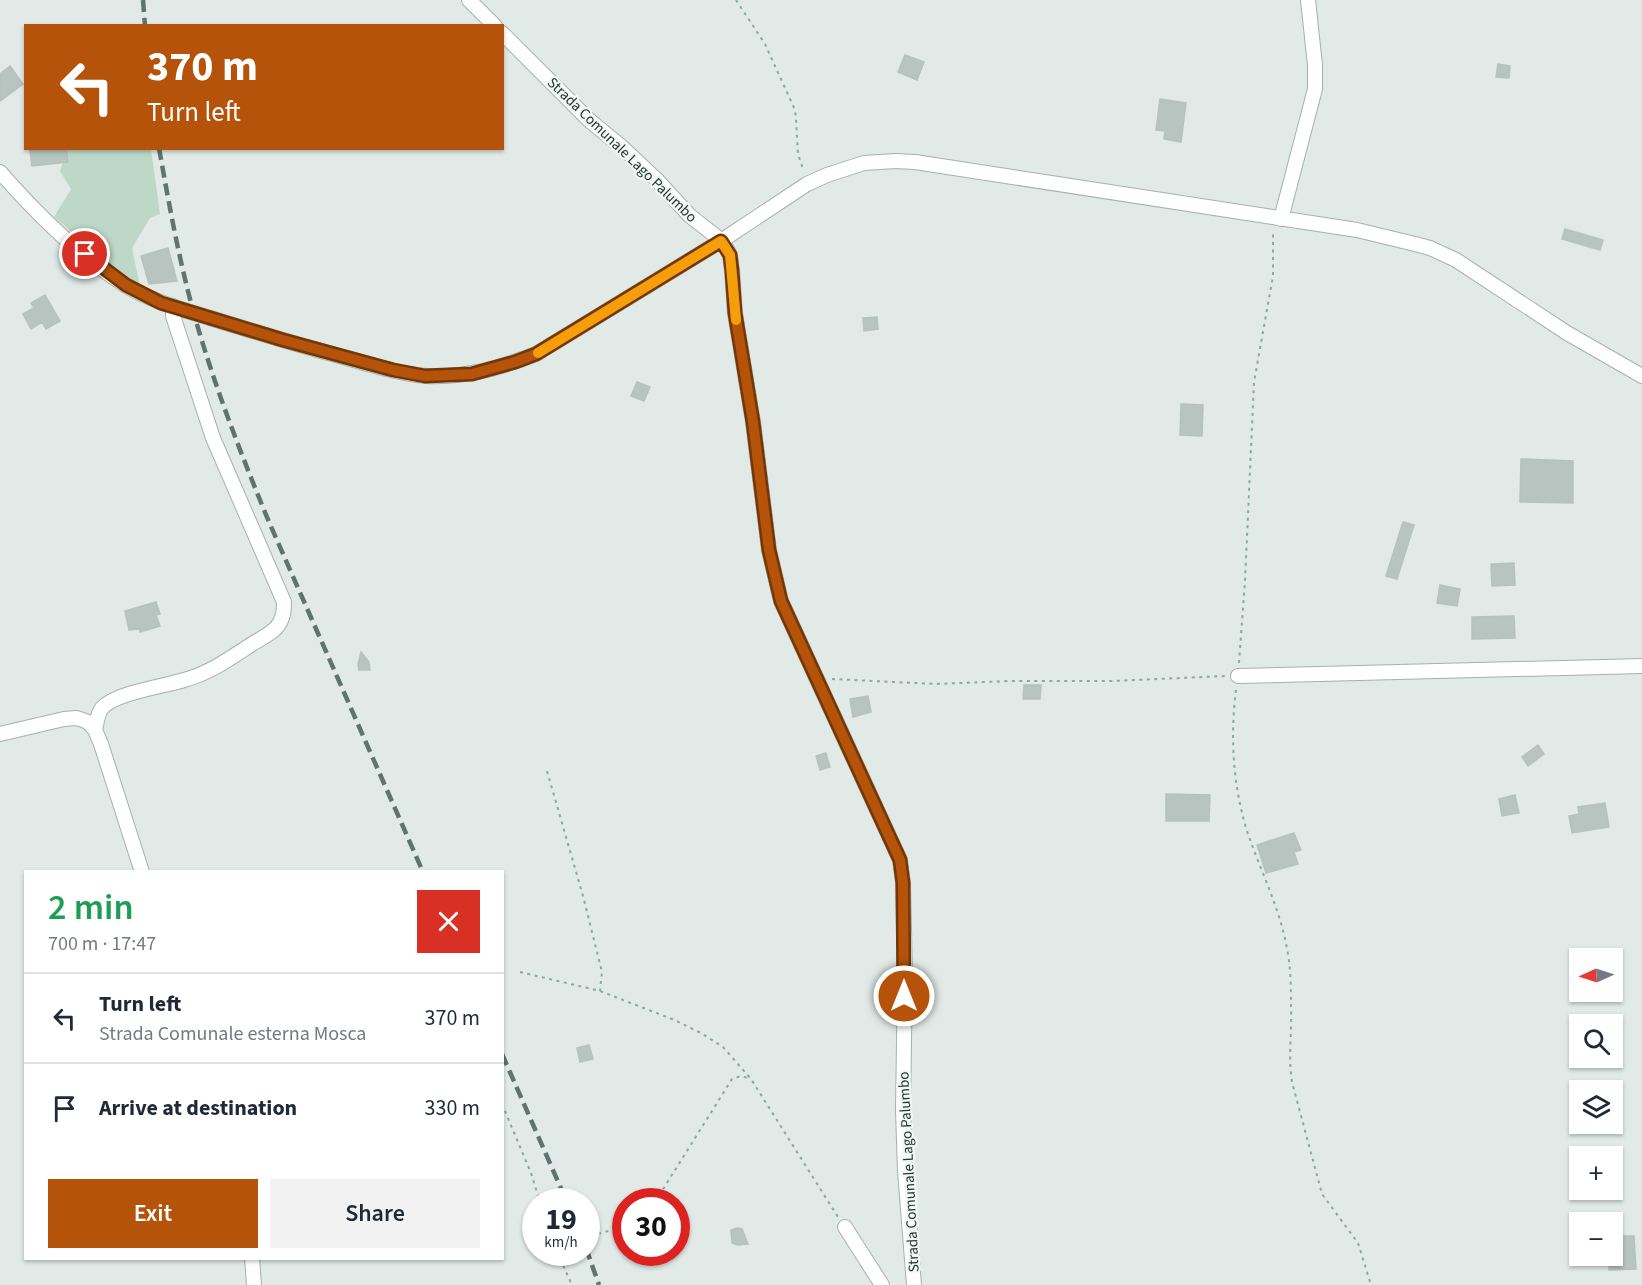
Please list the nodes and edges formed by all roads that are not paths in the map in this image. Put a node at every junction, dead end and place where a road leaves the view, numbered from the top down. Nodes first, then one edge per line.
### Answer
1 (469, 0) edge
2 (1308, 0) edge
3 (493, 24) edge
4 (504, 35) edge
5 (0, 172) edge
6 (1278, 218) junction
7 (721, 241) junction
8 (173, 306) junction
9 (1642, 376) edge
10 (1642, 666) edge
11 (1238, 676) road end
12 (95, 730) junction
13 (0, 734) edge
14 (141, 870) edge
15 (844, 1227) road end
16 (252, 1260) edge
17 (254, 1285) edge
18 (882, 1285) edge
19 (914, 1285) edge

1 - 3 street
2 - 6 street
4 - 7 street, Strada Comunale Lago Palumbo
5 - 8 street
6 - 7 street
6 - 9 street
7 - 8 street
7 - 19 street, Strada Comunale Lago Palumbo
8 - 12 street
10 - 11 street
12 - 13 street
12 - 14 street
15 - 18 street
16 - 17 street

